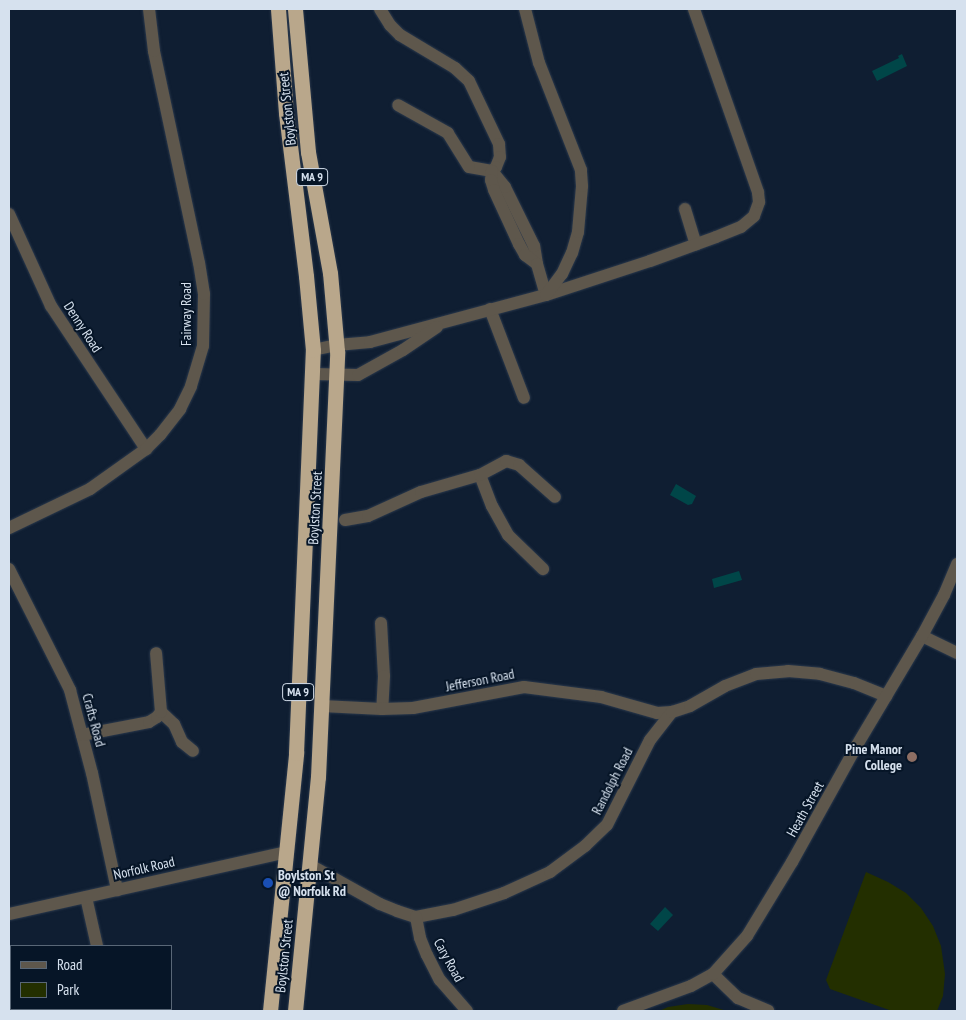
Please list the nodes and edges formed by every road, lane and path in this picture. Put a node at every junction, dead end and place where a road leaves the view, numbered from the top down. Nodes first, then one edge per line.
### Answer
1 (149, 9) edge
2 (278, 9) edge
3 (295, 9) edge
4 (380, 9) edge
5 (525, 9) edge
6 (694, 9) edge
7 (398, 105) dead end
8 (492, 172) junction
9 (685, 209) dead end
10 (9, 214) edge
11 (696, 244) junction
12 (546, 295) junction
13 (490, 309) junction
14 (445, 322) junction
15 (370, 342) junction
16 (337, 345) junction
17 (313, 350) junction
18 (379, 363) junction
19 (312, 374) junction
20 (337, 374) junction
21 (524, 398) dead end
22 (146, 449) junction
23 (480, 475) junction
24 (555, 497) dead end
25 (345, 520) dead end
26 (9, 528) edge
27 (9, 569) edge
28 (543, 569) dead end
29 (956, 569) edge
30 (381, 623) dead end
31 (922, 636) junction
32 (156, 653) dead end
33 (957, 653) edge
34 (886, 696) junction
35 (322, 706) junction
36 (382, 709) junction
37 (161, 712) junction
38 (672, 712) junction
39 (82, 735) junction
40 (193, 751) dead end
41 (287, 852) junction
42 (310, 865) junction
43 (117, 890) junction
44 (86, 897) junction
45 (9, 914) edge
46 (416, 917) junction
47 (97, 945) edge
48 (713, 974) junction
49 (270, 1011) edge
50 (295, 1011) edge
51 (467, 1011) edge
52 (623, 1011) edge
53 (768, 1011) edge

1 - 22 street, Fairway Road
2 - 17 highway, Boylston Street / MA 9
3 - 16 highway, Boylston Street / MA 9
4 - 8 street
5 - 12 street
6 - 11 street
7 - 8 street
8 - 12 street
9 - 11 street
10 - 22 street, Denny Road
11 - 12 street
12 - 13 street
13 - 14 street
13 - 21 street
14 - 15 street
14 - 18 street
15 - 16 street
15 - 18 street
16 - 17 street
16 - 20 highway, Boylston Street / MA 9
17 - 19 highway, Boylston Street / MA 9
18 - 20 street
19 - 20 street
19 - 41 highway, Boylston Street / MA 9
20 - 35 highway, Boylston Street / MA 9
22 - 26 street, Fairway Road
23 - 24 street
23 - 25 street
23 - 28 street
27 - 39 street, Crafts Road
29 - 31 street, Heath Street
30 - 36 street
31 - 33 street
31 - 34 street, Heath Street
32 - 37 street
34 - 38 street
34 - 48 street, Heath Street
35 - 36 street, Jefferson Road
35 - 42 highway, Boylston Street / MA 9
36 - 38 street, Jefferson Road
37 - 39 street
37 - 40 street
38 - 46 street, Randolph Road
39 - 43 street, Crafts Road
41 - 43 street, Norfolk Road
41 - 49 highway, Boylston Street / MA 9
42 - 46 street
42 - 50 highway, Boylston Street / MA 9
43 - 44 street, Norfolk Road
44 - 45 street, Norfolk Road
44 - 47 street
46 - 51 street, Cary Road
48 - 52 street, Heath Street
48 - 53 street

